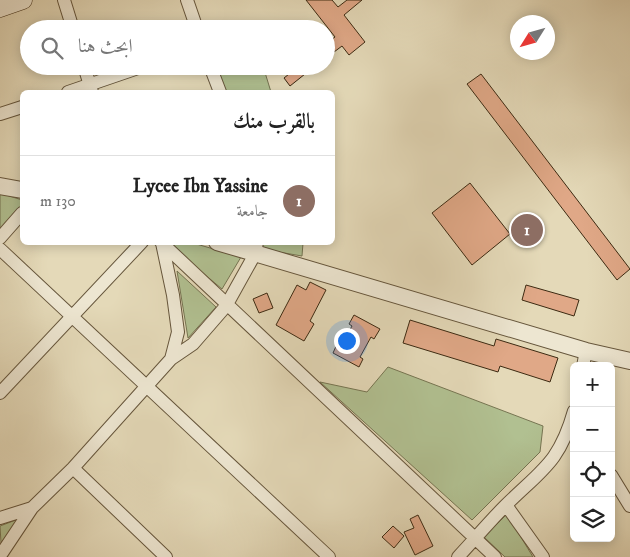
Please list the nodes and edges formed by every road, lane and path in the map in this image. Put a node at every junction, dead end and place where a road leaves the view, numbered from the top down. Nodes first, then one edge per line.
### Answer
1 (23, 0) edge
2 (64, 0) edge
3 (187, 0) edge
4 (0, 8) edge
5 (70, 20) edge
6 (194, 20) edge
7 (87, 75) edge
8 (123, 75) edge
9 (213, 75) edge
10 (91, 89) edge
11 (219, 90) edge
12 (20, 108) edge
13 (0, 114) edge
14 (0, 186) edge
15 (20, 190) edge
16 (20, 215) edge
17 (0, 238) edge
18 (139, 245) edge
19 (161, 245) edge
20 (163, 245) edge
21 (236, 245) edge
22 (256, 248) edge
23 (0, 249) edge
24 (226, 306) junction
25 (73, 316) junction
26 (585, 358) edge
27 (171, 359) junction
28 (630, 361) edge
29 (147, 388) junction
30 (0, 393) edge
31 (570, 424) edge
32 (73, 468) junction
33 (615, 480) edge
34 (628, 498) edge
35 (506, 505) junction
36 (32, 508) junction
37 (0, 518) edge
38 (476, 538) junction
39 (3, 554) edge
40 (166, 557) edge
41 (329, 557) edge
42 (458, 557) edge
43 (495, 557) edge
44 (543, 557) edge

1 - 4 main road
2 - 5 street
3 - 6 street
7 - 10 street
8 - 10 street
9 - 11 street
12 - 13 street
14 - 15 street
16 - 17 street
18 - 25 street
19 - 27 street
20 - 24 street
21 - 22 street
22 - 24 street
22 - 26 street
23 - 25 street
24 - 27 street
24 - 38 street
25 - 29 street
25 - 30 street
26 - 28 street
27 - 29 street
29 - 32 street
29 - 41 street
31 - 35 street
32 - 36 street
32 - 40 street
33 - 34 street
35 - 38 street
35 - 44 street
36 - 37 street
36 - 39 street
38 - 42 street
38 - 43 street

